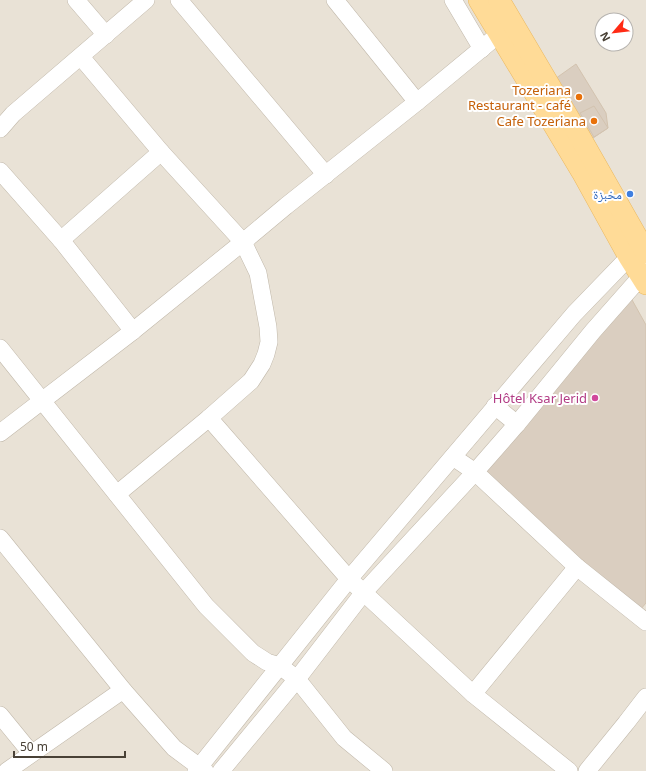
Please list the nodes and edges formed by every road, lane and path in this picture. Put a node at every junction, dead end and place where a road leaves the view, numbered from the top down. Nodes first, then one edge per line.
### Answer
1 (76, 0) edge
2 (146, 0) edge
3 (179, 0) edge
4 (335, 0) edge
5 (453, 0) edge
6 (479, 0) edge
7 (498, 0) edge
8 (506, 29) junction
9 (106, 35) junction
10 (482, 49) junction
11 (81, 57) junction
12 (417, 102) junction
13 (0, 128) edge
14 (161, 152) junction
15 (0, 171) edge
16 (326, 174) junction
17 (61, 240) junction
18 (243, 242) junction
19 (641, 252) edge
20 (644, 277) edge
21 (574, 314) junction
22 (133, 331) junction
23 (593, 331) junction
24 (0, 348) edge
25 (42, 400) junction
26 (495, 406) junction
27 (209, 418) junction
28 (517, 424) junction
29 (0, 433) edge
30 (453, 457) junction
31 (475, 472) junction
32 (117, 494) junction
33 (0, 538) edge
34 (577, 567) junction
35 (349, 579) junction
36 (364, 592) junction
37 (646, 622) edge
38 (280, 666) junction
39 (297, 679) junction
40 (123, 690) junction
41 (473, 694) junction
42 (646, 697) edge
43 (0, 715) edge
44 (32, 753) junction
45 (200, 770) edge
46 (7, 771) edge
47 (221, 771) edge
48 (384, 771) edge
49 (569, 771) edge
50 (587, 771) edge

1 - 9 street
2 - 9 street
3 - 16 street
4 - 12 street
5 - 10 street
6 - 8 main road
7 - 8 main road
8 - 10 street
8 - 19 main road
9 - 11 street
10 - 12 street
11 - 13 street
11 - 14 street
12 - 16 street
14 - 17 street
14 - 18 street
15 - 17 street
16 - 18 street
17 - 22 street
18 - 22 street
18 - 27 street
19 - 20 main road
19 - 21 street
20 - 23 street
21 - 23 street
21 - 26 street
22 - 25 street
23 - 28 street
24 - 25 street
25 - 29 street
25 - 32 street
26 - 28 street
26 - 30 street
27 - 32 street
27 - 35 street
28 - 31 street
30 - 31 street
30 - 35 street
31 - 34 street
31 - 36 street
32 - 38 street
33 - 40 street
34 - 37 street
34 - 41 street
35 - 36 street
35 - 38 street
36 - 39 street
36 - 41 street
38 - 39 street
38 - 45 street
39 - 47 street
39 - 48 street
40 - 44 street
40 - 45 street
41 - 49 street
42 - 50 street
43 - 44 street
44 - 46 street

